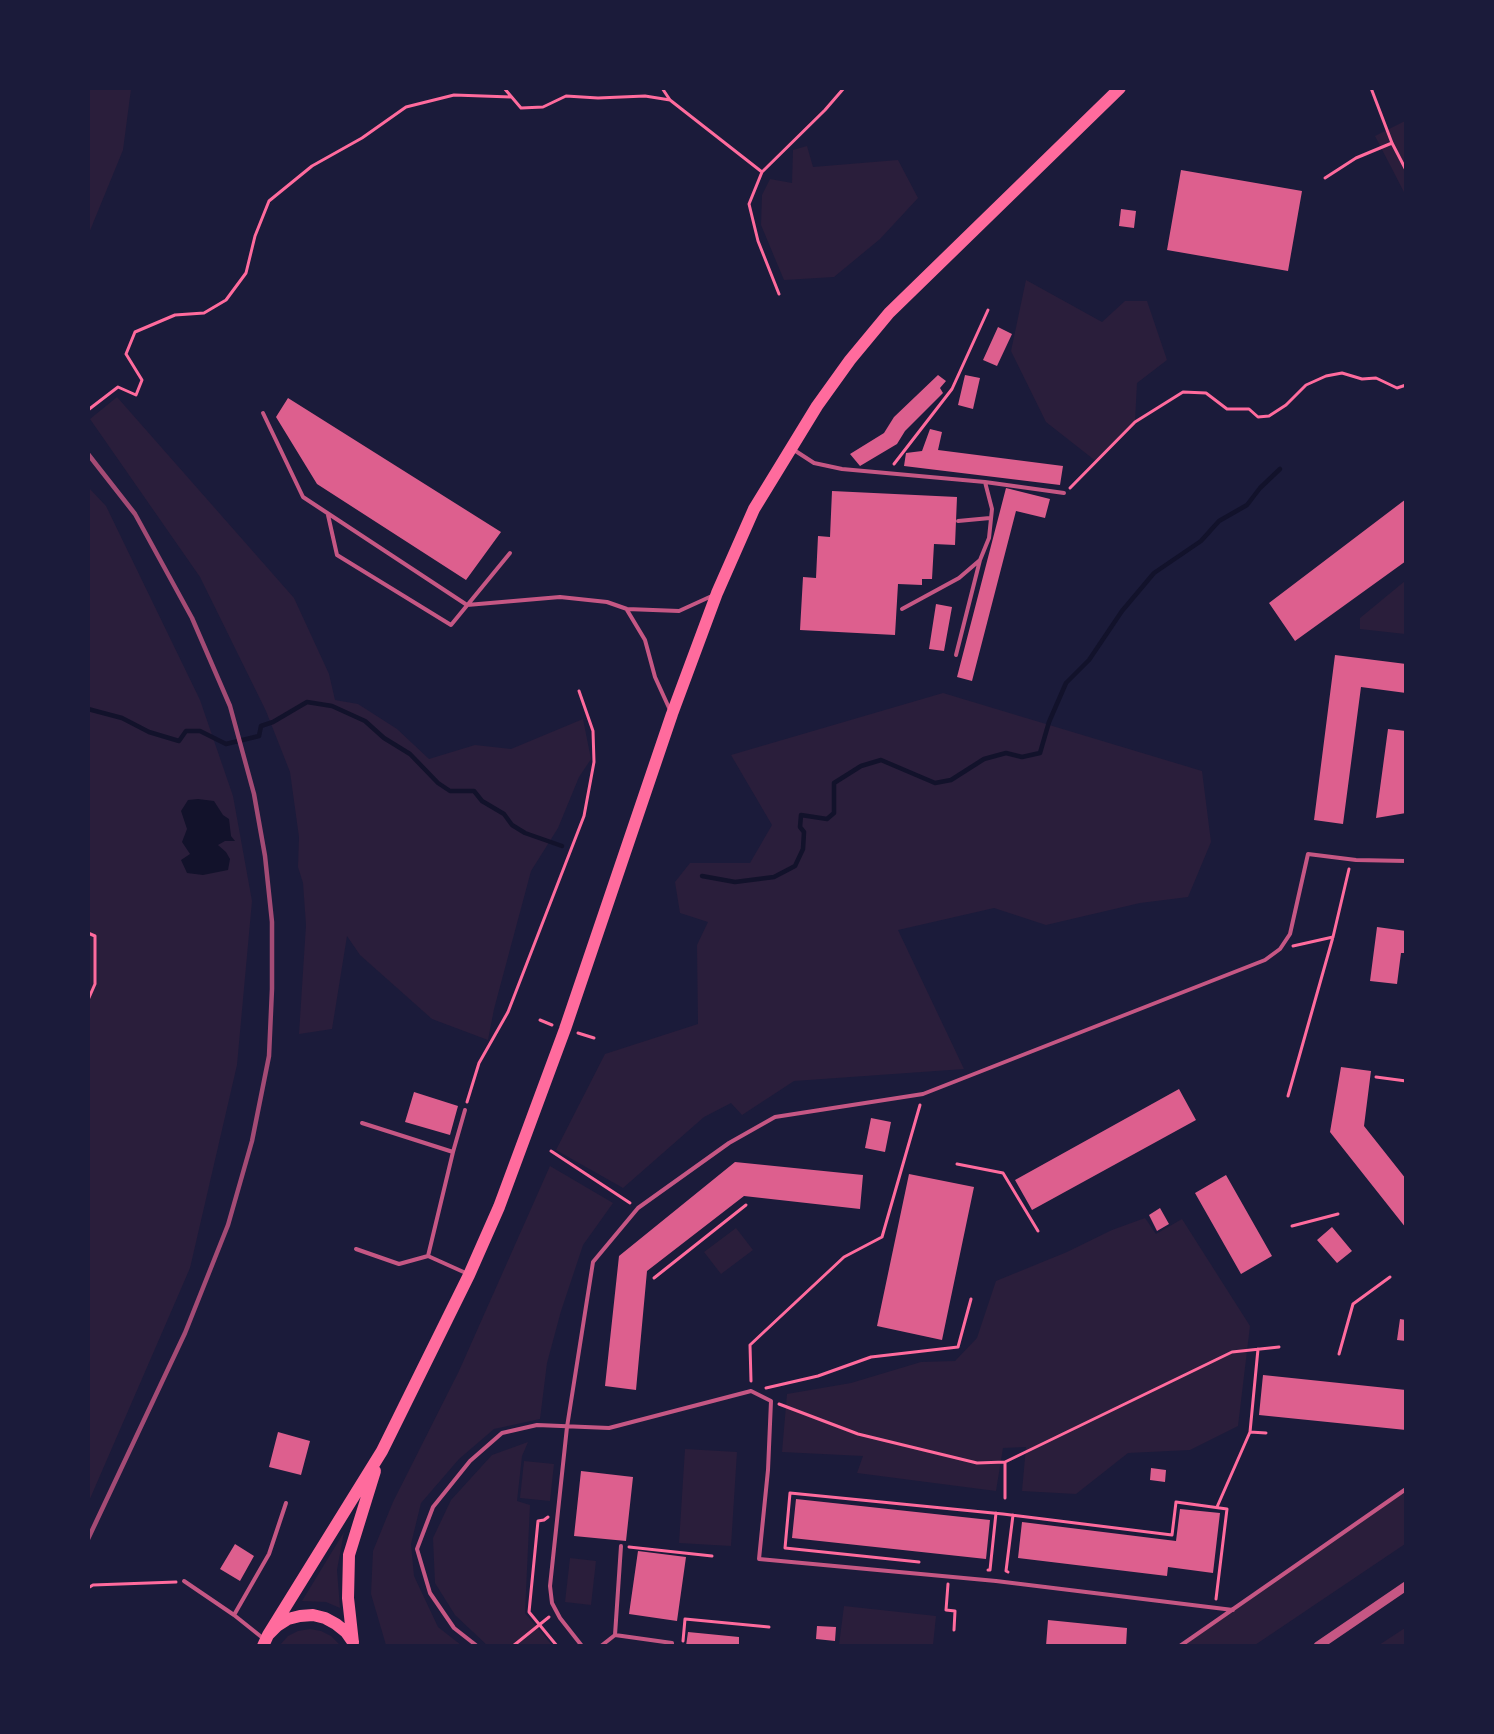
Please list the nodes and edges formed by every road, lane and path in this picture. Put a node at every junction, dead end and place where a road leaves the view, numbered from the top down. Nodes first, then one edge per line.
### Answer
1 (504, 88) edge
2 (663, 88) edge
3 (844, 88) edge
4 (1120, 88) edge
5 (1371, 88) edge
6 (511, 97) junction
7 (670, 100) junction
8 (1392, 143) junction
9 (1406, 170) edge
10 (762, 172) junction
11 (1325, 178) dead end
12 (779, 294) dead end
13 (988, 310) dead end
14 (1406, 385) edge
15 (88, 410) edge
16 (263, 413) dead end
17 (790, 448) junction
18 (887, 473) junction
19 (985, 482) junction
20 (1064, 493) joint
21 (328, 515) junction
22 (990, 518) junction
23 (958, 521) dead end
24 (510, 553) dead end
25 (980, 560) junction
26 (717, 593) junction
27 (466, 605) junction
28 (627, 609) junction
29 (902, 609) dead end
30 (956, 655) dead end
31 (579, 691) dead end
32 (672, 714) junction
33 (1351, 859) junction
34 (1406, 861) edge
35 (88, 933) edge
36 (1333, 937) junction
37 (1280, 950) junction
38 (88, 1000) edge
39 (1376, 1077) dead end
40 (1406, 1081) edge
41 (923, 1094) junction
42 (1288, 1096) dead end
43 (465, 1110) joint
44 (362, 1123) dead end
45 (552, 1151) dead end
46 (453, 1152) junction
47 (957, 1164) dead end
48 (746, 1205) dead end
49 (638, 1208) junction
50 (1338, 1214) dead end
51 (1292, 1226) dead end
52 (1038, 1230) dead end
53 (356, 1250) dead end
54 (428, 1256) junction
55 (469, 1275) junction
56 (1390, 1277) dead end
57 (654, 1278) dead end
58 (971, 1299) dead end
59 (1279, 1347) dead end
60 (1258, 1349) junction
61 (1339, 1353) dead end
62 (751, 1391) junction
63 (771, 1401) junction
64 (567, 1427) junction
65 (1250, 1432) junction
66 (1266, 1433) dead end
67 (382, 1451) junction
68 (1005, 1462) junction
69 (1406, 1489) edge
70 (1005, 1498) dead end
71 (286, 1503) dead end
72 (1216, 1507) junction
73 (996, 1514) junction
74 (1013, 1515) junction
75 (621, 1546) joint
76 (712, 1556) dead end
77 (922, 1563) dead end
78 (979, 1569) dead end
79 (1018, 1573) dead end
80 (949, 1576) junction
81 (184, 1581) joint
82 (1406, 1586) edge
83 (88, 1588) edge
84 (1215, 1601) dead end
85 (1233, 1610) junction
86 (556, 1611) junction
87 (234, 1615) junction
88 (769, 1627) dead end
89 (954, 1630) dead end
90 (615, 1635) junction
91 (265, 1640) edge
92 (353, 1644) edge
93 (477, 1646) edge
94 (513, 1646) edge
95 (582, 1646) edge
96 (602, 1646) edge
97 (672, 1646) edge
98 (682, 1646) edge
99 (1180, 1646) edge
100 (1318, 1646) edge

1 - 6 path
2 - 7 path
3 - 10 path
4 - 17 main road
5 - 8 path
6 - 7 path
6 - 15 path
7 - 10 path
8 - 9 path
8 - 11 path
10 - 12 path
13 - 18 path
14 - 20 path
16 - 21 lane
17 - 18 lane
17 - 26 main road
18 - 19 lane
19 - 20 lane
19 - 22 lane
21 - 27 lane
21 - 27 lane
22 - 23 lane
22 - 25 lane
24 - 27 lane
25 - 29 lane
25 - 30 lane
26 - 28 lane
26 - 32 main road
27 - 28 lane
28 - 32 lane
31 - 43 path
32 - 55 main road
33 - 34 lane
33 - 36 path
33 - 37 lane
35 - 38 path
36 - 37 path
36 - 42 path
37 - 41 lane
39 - 40 path
41 - 49 lane
41 - 62 path
43 - 46 lane
44 - 46 lane
45 - 49 path
46 - 54 lane
47 - 52 path
48 - 57 path
49 - 64 lane
50 - 51 path
53 - 54 lane
54 - 55 lane
55 - 67 main road
56 - 61 path
58 - 62 path
59 - 60 path
60 - 65 path
60 - 68 path
62 - 63 lane
62 - 64 lane
63 - 68 path
63 - 80 lane
64 - 86 lane
64 - 93 lane
65 - 66 path
65 - 72 path
67 - 91 main road
67 - 92 main road
68 - 70 path
69 - 85 lane
71 - 87 lane
72 - 74 path
72 - 84 path
73 - 74 path
73 - 77 path
73 - 78 path
74 - 79 path
75 - 76 path
75 - 90 lane
80 - 85 lane
80 - 89 path
81 - 83 path
81 - 87 lane
82 - 100 street
85 - 99 lane
86 - 94 path
86 - 95 lane
87 - 91 lane
88 - 98 path
90 - 96 lane
90 - 97 lane
91 - 92 main road

